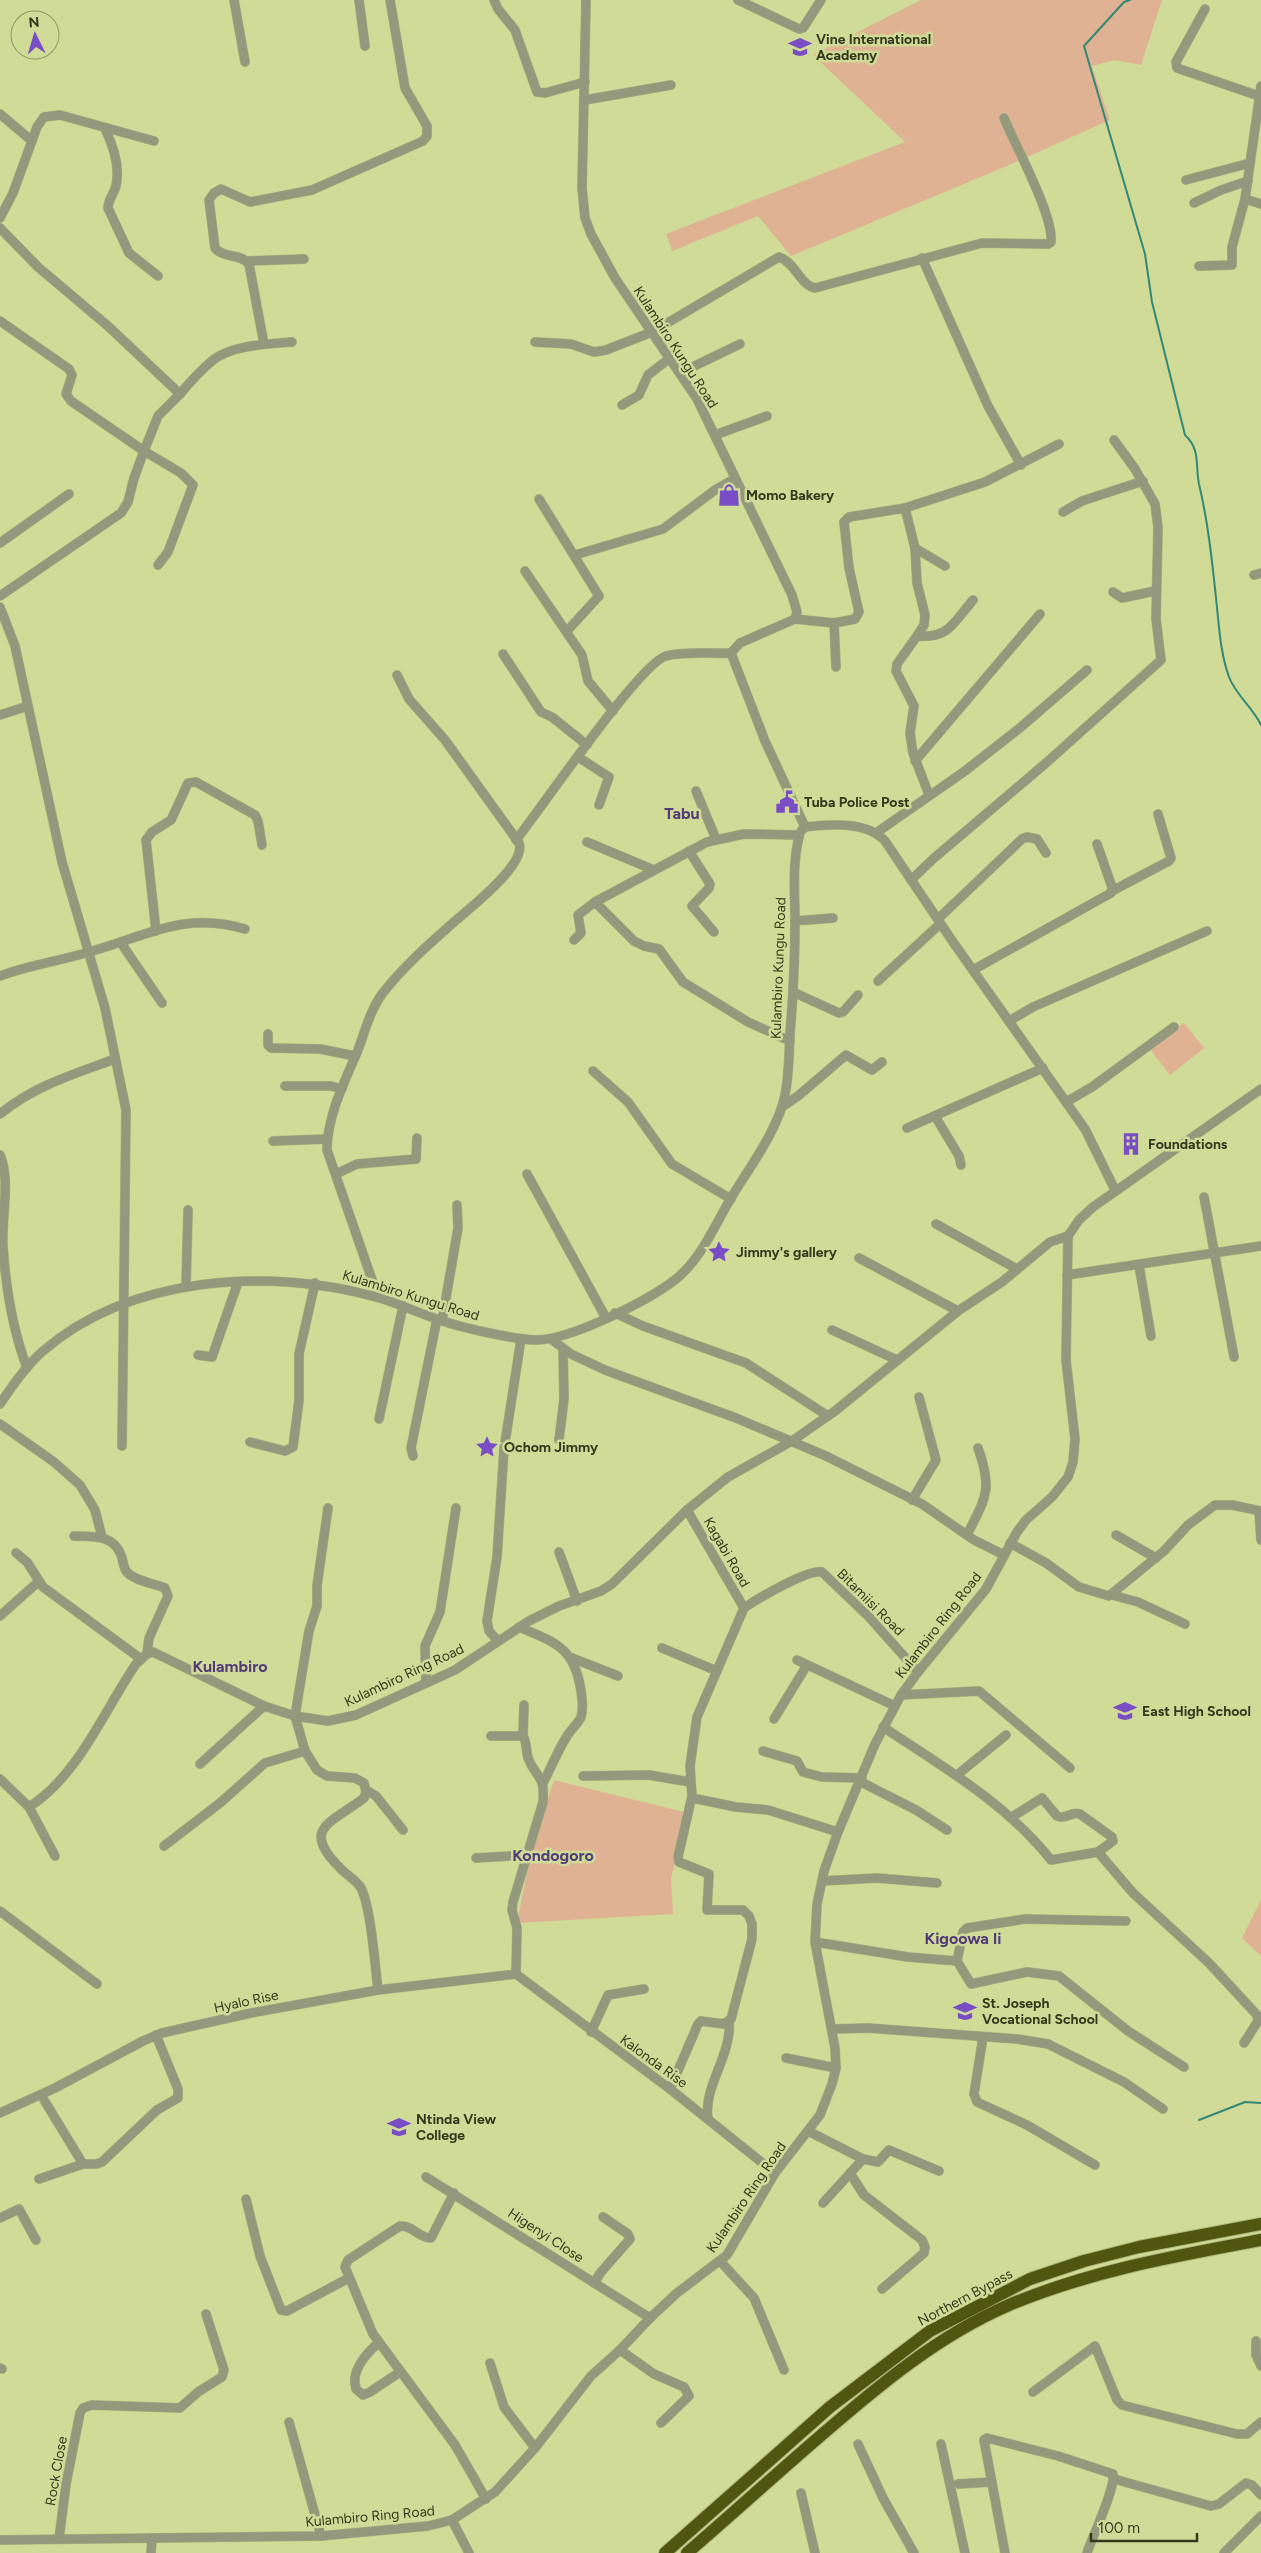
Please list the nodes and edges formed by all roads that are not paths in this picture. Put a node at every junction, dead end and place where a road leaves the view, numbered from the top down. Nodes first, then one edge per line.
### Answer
1 (234, 0) edge
2 (359, 0) edge
3 (390, 0) edge
4 (494, 0) edge
5 (586, 0) edge
6 (738, 0) edge
7 (821, 0) edge
8 (1205, 9) dead end
9 (365, 46) dead end
10 (245, 62) dead end
11 (585, 82) junction
12 (671, 85) dead end
13 (1261, 86) edge
14 (1259, 96) junction
15 (585, 100) junction
16 (0, 114) edge
17 (1004, 118) dead end
18 (105, 129) junction
19 (32, 141) junction
20 (154, 141) dead end
21 (1250, 163) junction
22 (1186, 180) dead end
23 (1246, 190) junction
24 (1194, 203) dead end
25 (1261, 204) edge
26 (0, 218) edge
27 (0, 228) edge
28 (922, 258) junction
29 (304, 259) dead end
30 (248, 262) junction
31 (1199, 266) dead end
32 (158, 276) dead end
33 (0, 320) edge
34 (652, 332) junction
35 (292, 342) dead end
36 (535, 342) dead end
37 (264, 344) junction
38 (740, 344) dead end
39 (670, 358) junction
40 (680, 373) junction
41 (180, 394) junction
42 (622, 405) dead end
43 (767, 416) dead end
44 (714, 435) junction
45 (1114, 440) dead end
46 (1060, 444) dead end
47 (144, 451) junction
48 (1021, 465) junction
49 (734, 479) junction
50 (1143, 481) junction
51 (69, 494) dead end
52 (539, 500) dead end
53 (905, 508) junction
54 (1063, 512) dead end
55 (0, 543) edge
56 (915, 548) junction
57 (575, 555) junction
58 (158, 565) dead end
59 (945, 566) dead end
60 (525, 571) dead end
61 (1155, 591) junction
62 (1112, 592) dead end
63 (0, 596) edge
64 (973, 600) dead end
65 (0, 607) edge
66 (1040, 614) dead end
67 (795, 618) junction
68 (834, 623) junction
69 (567, 631) junction
70 (917, 636) junction
71 (731, 653) junction
72 (503, 654) dead end
73 (836, 668) dead end
74 (1087, 670) dead end
75 (397, 675) dead end
76 (28, 706) junction
77 (613, 711) junction
78 (0, 715) edge
79 (587, 745) junction
80 (578, 758) junction
81 (915, 761) junction
82 (696, 791) dead end
83 (929, 796) junction
84 (599, 805) dead end
85 (1158, 814) dead end
86 (805, 827) junction
87 (876, 833) junction
88 (799, 835) junction
89 (716, 839) junction
90 (516, 840) junction
91 (587, 842) dead end
92 (1097, 844) dead end
93 (262, 845) dead end
94 (689, 851) junction
95 (1046, 853) dead end
96 (654, 870) junction
97 (911, 880) junction
98 (1112, 891) junction
99 (595, 902) junction
100 (833, 918) dead end
101 (795, 921) junction
102 (939, 921) junction
103 (245, 929) dead end
104 (156, 930) junction
105 (1207, 931) dead end
106 (714, 932) dead end
107 (574, 940) dead end
108 (121, 943) junction
109 (90, 952) junction
110 (973, 970) junction
111 (0, 976) edge
112 (878, 981) dead end
113 (794, 992) junction
114 (858, 995) dead end
115 (162, 1003) dead end
116 (1009, 1021) junction
117 (1174, 1028) dead end
118 (268, 1034) dead end
119 (790, 1041) junction
120 (355, 1056) junction
121 (116, 1059) junction
122 (882, 1062) dead end
123 (1043, 1068) junction
124 (592, 1071) dead end
125 (285, 1086) dead end
126 (342, 1089) junction
127 (1261, 1090) edge
128 (1066, 1102) junction
129 (782, 1107) junction
130 (0, 1114) edge
131 (935, 1116) junction
132 (907, 1128) dead end
133 (417, 1138) dead end
134 (327, 1140) junction
135 (272, 1141) dead end
136 (0, 1156) edge
137 (961, 1165) dead end
138 (336, 1174) junction
139 (527, 1174) dead end
140 (1115, 1190) junction
141 (1204, 1197) dead end
142 (730, 1199) junction
143 (457, 1205) dead end
144 (188, 1210) dead end
145 (936, 1224) dead end
146 (1068, 1236) junction
147 (1261, 1246) edge
148 (1215, 1254) junction
149 (859, 1258) dead end
150 (1139, 1265) junction
151 (3, 1270) edge
152 (1018, 1270) junction
153 (1067, 1275) junction
154 (238, 1282) junction
155 (315, 1283) junction
156 (186, 1287) junction
157 (378, 1297) junction
158 (123, 1304) junction
159 (403, 1306) junction
160 (958, 1311) junction
161 (615, 1313) junction
162 (606, 1318) junction
163 (439, 1320) junction
164 (832, 1330) dead end
165 (1151, 1336) dead end
166 (521, 1339) junction
167 (551, 1339) junction
168 (563, 1349) junction
169 (198, 1355) dead end
170 (1234, 1357) dead end
171 (897, 1360) junction
172 (27, 1368) junction
173 (920, 1398) dead end
174 (0, 1404) edge
175 (828, 1416) junction
176 (379, 1419) dead end
177 (0, 1424) edge
178 (559, 1440) dead end
179 (792, 1441) junction
180 (250, 1442) dead end
181 (122, 1446) dead end
182 (978, 1448) dead end
183 (413, 1456) dead end
184 (912, 1500) junction
185 (328, 1508) dead end
186 (456, 1508) dead end
187 (687, 1510) junction
188 (1260, 1511) edge
189 (968, 1535) junction
190 (1116, 1535) dead end
191 (74, 1536) dead end
192 (102, 1537) junction
193 (1261, 1540) edge
194 (1010, 1543) junction
195 (559, 1552) dead end
196 (16, 1554) dead end
197 (1004, 1555) junction
198 (1156, 1558) junction
199 (38, 1582) junction
200 (1112, 1595) junction
201 (577, 1601) junction
202 (744, 1608) junction
203 (0, 1616) edge
204 (1185, 1624) dead end
205 (519, 1628) junction
206 (498, 1641) junction
207 (662, 1648) dead end
208 (144, 1656) junction
209 (572, 1658) junction
210 (797, 1660) dead end
211 (807, 1665) junction
212 (717, 1671) junction
213 (918, 1672) junction
214 (618, 1676) dead end
215 (426, 1682) junction
216 (901, 1695) junction
217 (524, 1705) dead end
218 (264, 1706) junction
219 (895, 1706) junction
220 (294, 1716) junction
221 (774, 1719) dead end
222 (883, 1727) junction
223 (1006, 1734) dead end
224 (491, 1736) dead end
225 (523, 1736) junction
226 (304, 1751) junction
227 (763, 1751) dead end
228 (200, 1764) dead end
229 (1070, 1768) dead end
230 (957, 1775) junction
231 (582, 1776) dead end
232 (0, 1779) edge
233 (862, 1780) junction
234 (690, 1782) junction
235 (543, 1783) junction
236 (366, 1790) junction
237 (692, 1798) junction
238 (29, 1807) junction
239 (1012, 1817) junction
240 (403, 1830) dead end
241 (947, 1830) dead end
242 (838, 1832) junction
243 (164, 1846) dead end
244 (1098, 1852) junction
245 (526, 1855) junction
246 (55, 1856) dead end
247 (476, 1858) dead end
248 (822, 1881) junction
249 (937, 1883) dead end
250 (0, 1911) edge
251 (1126, 1921) dead end
252 (815, 1942) junction
253 (957, 1961) junction
254 (516, 1974) junction
255 (97, 1984) dead end
256 (644, 1989) dead end
257 (378, 1990) junction
258 (729, 2022) junction
259 (833, 2029) junction
260 (591, 2032) junction
261 (156, 2036) junction
262 (984, 2037) junction
263 (1244, 2043) dead end
264 (786, 2058) dead end
265 (1184, 2067) dead end
266 (836, 2068) junction
267 (670, 2089) junction
268 (41, 2095) junction
269 (1163, 2109) dead end
270 (0, 2114) edge
271 (708, 2118) junction
272 (808, 2131) junction
273 (863, 2159) junction
274 (83, 2164) junction
275 (1095, 2164) dead end
276 (939, 2170) dead end
277 (775, 2173) junction
278 (850, 2173) junction
279 (426, 2177) dead end
280 (39, 2179) dead end
281 (454, 2193) junction
282 (246, 2200) dead end
283 (823, 2204) dead end
284 (603, 2217) dead end
285 (0, 2218) edge
286 (1261, 2224) edge
287 (36, 2240) dead end
288 (1261, 2240) edge
289 (720, 2261) junction
290 (350, 2278) junction
291 (594, 2283) junction
292 (882, 2289) dead end
293 (206, 2314) dead end
294 (650, 2318) junction
295 (1256, 2341) dead end
296 (379, 2342) junction
297 (620, 2350) junction
298 (490, 2362) dead end
299 (1261, 2366) edge
300 (784, 2370) dead end
301 (400, 2372) junction
302 (1033, 2392) dead end
303 (289, 2422) dead end
304 (1261, 2422) edge
305 (661, 2423) dead end
306 (858, 2444) dead end
307 (941, 2444) dead end
308 (535, 2448) junction
309 (1114, 2479) junction
310 (992, 2482) junction
311 (958, 2484) dead end
312 (801, 2493) dead end
313 (1261, 2495) edge
314 (486, 2499) junction
315 (1261, 2516) edge
316 (452, 2520) junction
317 (321, 2536) junction
318 (152, 2538) junction
319 (59, 2539) junction
320 (0, 2540) edge
321 (152, 2553) edge
322 (469, 2553) edge
323 (665, 2553) edge
324 (687, 2553) edge
325 (815, 2553) edge
326 (914, 2553) edge
327 (965, 2553) edge
328 (1005, 2553) edge
329 (1086, 2553) edge
330 (1224, 2553) edge

1 - 10 street
2 - 9 street
3 - 30 street
4 - 11 street
5 - 11 street, Kulambiro Kungu Road
6 - 7 street
8 - 14 street
11 - 15 street, Kulambiro Kungu Road
12 - 15 street
13 - 14 street
14 - 21 street
15 - 34 street, Kulambiro Kungu Road
16 - 19 street
17 - 28 street
18 - 19 street
18 - 20 street
18 - 32 street
19 - 26 street
21 - 22 street
21 - 23 street
23 - 24 street
23 - 25 street
23 - 31 street
27 - 41 street
28 - 34 street
28 - 48 street
29 - 30 street
30 - 37 street
33 - 47 street
34 - 36 street
34 - 39 street, Kulambiro Kungu Road
35 - 37 street
37 - 41 street
38 - 40 street
39 - 40 street, Kulambiro Kungu Road
39 - 42 street
40 - 44 street, Kulambiro Kungu Road
41 - 47 street
43 - 44 street
44 - 49 street, Kulambiro Kungu Road
45 - 50 street
46 - 48 street
47 - 58 street
47 - 63 street
48 - 53 street
49 - 57 street
49 - 67 street, Kulambiro Kungu Road
50 - 54 street
50 - 61 street
51 - 55 street
52 - 57 street
53 - 56 street
53 - 68 street
56 - 59 street
56 - 70 street
57 - 69 street
60 - 69 street
61 - 62 street
61 - 97 street
64 - 70 street
65 - 76 street
66 - 81 street
67 - 68 street
67 - 71 street
68 - 73 street
69 - 77 street
70 - 81 street
71 - 77 street
71 - 86 street
72 - 79 street
74 - 83 street
75 - 90 street
76 - 78 street
76 - 109 street
77 - 79 street
79 - 80 street
80 - 84 street
80 - 90 street
81 - 83 street
82 - 89 street
83 - 87 street
85 - 98 street
86 - 87 street
86 - 88 street
87 - 97 street
88 - 89 street
88 - 101 street, Kulambiro Kungu Road
89 - 94 street
90 - 120 street
91 - 96 street
92 - 98 street
93 - 104 street
94 - 96 street
94 - 106 street
95 - 102 street
96 - 99 street
97 - 102 street
98 - 110 street
99 - 107 street
99 - 119 street
100 - 101 street
101 - 113 street, Kulambiro Kungu Road
102 - 110 street
102 - 112 street
103 - 104 street
104 - 108 street
105 - 116 street
108 - 109 street
108 - 115 street
109 - 111 street
109 - 121 street
110 - 116 street
113 - 114 street
113 - 119 street, Kulambiro Kungu Road
116 - 123 street
117 - 128 street
118 - 120 street
119 - 129 street, Kulambiro Kungu Road
120 - 126 street
121 - 130 street
121 - 158 street
122 - 129 street
123 - 128 street
123 - 131 street
124 - 142 street
125 - 126 street
126 - 134 street
127 - 140 street
128 - 140 street
129 - 142 street, Kulambiro Kungu Road
131 - 132 street
131 - 137 street
133 - 138 street
134 - 135 street
134 - 138 street
136 - 151 street
138 - 157 street
139 - 162 street
140 - 146 street
141 - 148 street
142 - 161 street, Kulambiro Kungu Road
143 - 163 street
144 - 156 street
145 - 152 street
146 - 152 street, Kulambiro Ring Road
146 - 153 street, Kulambiro Ring Road
147 - 148 street
148 - 150 street
148 - 170 street
149 - 160 street
150 - 153 street
150 - 165 street
151 - 172 street
152 - 160 street, Kulambiro Ring Road
153 - 194 street, Kulambiro Ring Road
154 - 155 street, Kulambiro Kungu Road
154 - 156 street, Kulambiro Kungu Road
154 - 169 street
155 - 157 street, Kulambiro Kungu Road
155 - 180 street
156 - 158 street, Kulambiro Kungu Road
157 - 159 street, Kulambiro Kungu Road
158 - 172 street, Kulambiro Kungu Road
158 - 181 street
159 - 163 street, Kulambiro Kungu Road
159 - 176 street
160 - 171 street, Kulambiro Ring Road
161 - 162 street, Kulambiro Kungu Road
161 - 175 street
162 - 167 street, Kulambiro Kungu Road
163 - 166 street, Kulambiro Kungu Road
163 - 183 street
164 - 171 street
166 - 167 street, Kulambiro Kungu Road
166 - 206 street
167 - 168 street
168 - 178 street
168 - 179 street
171 - 175 street, Kulambiro Ring Road
172 - 174 street, Kulambiro Kungu Road
173 - 184 street
175 - 179 street, Kulambiro Ring Road
177 - 192 street
179 - 184 street
179 - 187 street, Kulambiro Ring Road
182 - 189 street
184 - 189 street
185 - 220 street
186 - 215 street
187 - 201 street, Kulambiro Ring Road
187 - 202 street, Kagabi Road
188 - 193 street
188 - 198 street
189 - 197 street
190 - 198 street
191 - 192 street
192 - 208 street
194 - 197 street, Kulambiro Ring Road
194 - 200 street
195 - 201 street
196 - 199 street
197 - 213 street, Kulambiro Ring Road
198 - 200 street
199 - 203 street
199 - 208 street
200 - 204 street
201 - 205 street, Kulambiro Ring Road
202 - 212 street
202 - 213 street, Bitamiisi Road
205 - 206 street, Kulambiro Ring Road
205 - 209 street
206 - 215 street, Kulambiro Ring Road
207 - 212 street
208 - 218 street, Kulambiro Ring Road
208 - 238 street
209 - 214 street
209 - 235 street
210 - 211 street
211 - 219 street
211 - 221 street
212 - 234 street
213 - 216 street, Kulambiro Ring Road
215 - 220 street, Kulambiro Ring Road
216 - 219 street, Kulambiro Ring Road
216 - 229 street
217 - 225 street
218 - 220 street, Kulambiro Ring Road
218 - 228 street
219 - 222 street, Kulambiro Ring Road
220 - 226 street
222 - 230 street
222 - 233 street, Kulambiro Ring Road
223 - 230 street
224 - 225 street
225 - 235 street
226 - 236 street
226 - 243 street
227 - 233 street
230 - 239 street
231 - 234 street
232 - 238 street
233 - 241 street
233 - 242 street, Kulambiro Ring Road
234 - 237 street
235 - 245 street
236 - 240 street
236 - 257 street
237 - 242 street
237 - 258 street
238 - 246 street
239 - 244 street
239 - 244 street
242 - 248 street, Kulambiro Ring Road
244 - 263 street
245 - 247 street
245 - 254 street
248 - 249 street
248 - 252 street, Kulambiro Ring Road
250 - 255 street
251 - 253 street
252 - 253 street
252 - 259 street, Kulambiro Ring Road
253 - 265 street
254 - 257 street, Hyalo Rise
254 - 260 street, Kalonda Rise
256 - 260 street
257 - 261 street, Hyalo Rise
258 - 267 street
258 - 271 street
259 - 262 street
259 - 266 street, Kulambiro Ring Road
260 - 267 street, Kalonda Rise
261 - 268 street, Hyalo Rise
261 - 274 street
262 - 269 street
262 - 275 street
264 - 266 street
266 - 272 street, Kulambiro Ring Road
267 - 271 street, Kalonda Rise
268 - 270 street, Hyalo Rise
268 - 274 street
271 - 277 street, Kalonda Rise
272 - 273 street
272 - 277 street, Kulambiro Ring Road
273 - 276 street
273 - 278 street
274 - 280 street
277 - 289 street, Kulambiro Ring Road
278 - 283 street
278 - 292 street
279 - 281 street, Higenyi Close
281 - 290 street
281 - 291 street, Higenyi Close
282 - 290 street
284 - 291 street
285 - 287 street
286 - 323 highway, Northern Bypass
288 - 324 highway, Northern Bypass
289 - 294 street, Kulambiro Ring Road
289 - 300 street
290 - 296 street
291 - 294 street, Higenyi Close
293 - 319 street, Rock Close
294 - 297 street, Kulambiro Ring Road
295 - 299 street
296 - 301 street
296 - 301 street
297 - 305 street
297 - 308 street, Kulambiro Ring Road
298 - 308 street
301 - 314 street
302 - 304 street
303 - 317 street
306 - 326 street
307 - 327 street
308 - 314 street, Kulambiro Ring Road
309 - 310 street
309 - 313 street
309 - 329 street
310 - 311 street
310 - 328 street
312 - 325 street
314 - 316 street, Kulambiro Ring Road
315 - 330 street
316 - 317 street, Kulambiro Ring Road
316 - 322 street
317 - 318 street, Kulambiro Ring Road
318 - 319 street, Kulambiro Ring Road
318 - 321 street
319 - 320 street, Kulambiro Ring Road

